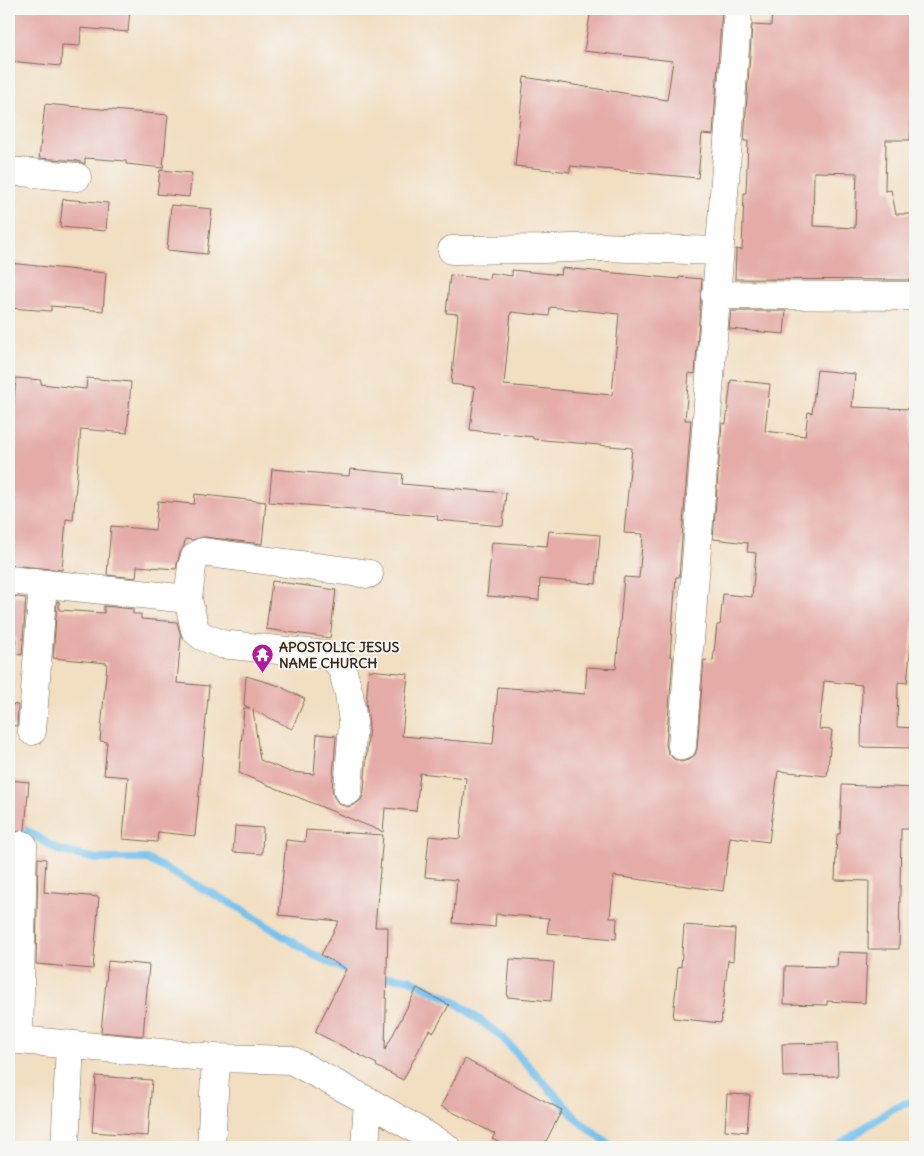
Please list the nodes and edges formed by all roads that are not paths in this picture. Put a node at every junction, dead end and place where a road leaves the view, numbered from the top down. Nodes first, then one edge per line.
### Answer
1 (738, 9) edge
2 (9, 171) edge
3 (77, 177) dead end
4 (452, 250) dead end
5 (718, 251) junction
6 (715, 295) junction
7 (915, 296) edge
8 (369, 574) dead end
9 (9, 580) edge
10 (43, 584) junction
11 (188, 599) junction
12 (32, 730) dead end
13 (682, 746) dead end
14 (348, 791) dead end
15 (23, 845) dead end
16 (70, 1045) junction
17 (216, 1058) junction
18 (368, 1101) junction
19 (64, 1147) edge
20 (211, 1147) edge
21 (366, 1147) edge
22 (446, 1147) edge

1 - 5 street
2 - 3 street
4 - 5 street
5 - 6 street
6 - 7 street
6 - 13 street
8 - 11 street
9 - 10 street
10 - 11 street
10 - 12 street
11 - 14 street
15 - 16 street
16 - 17 street
16 - 19 street
17 - 18 street
17 - 20 street
18 - 21 street
18 - 22 street

